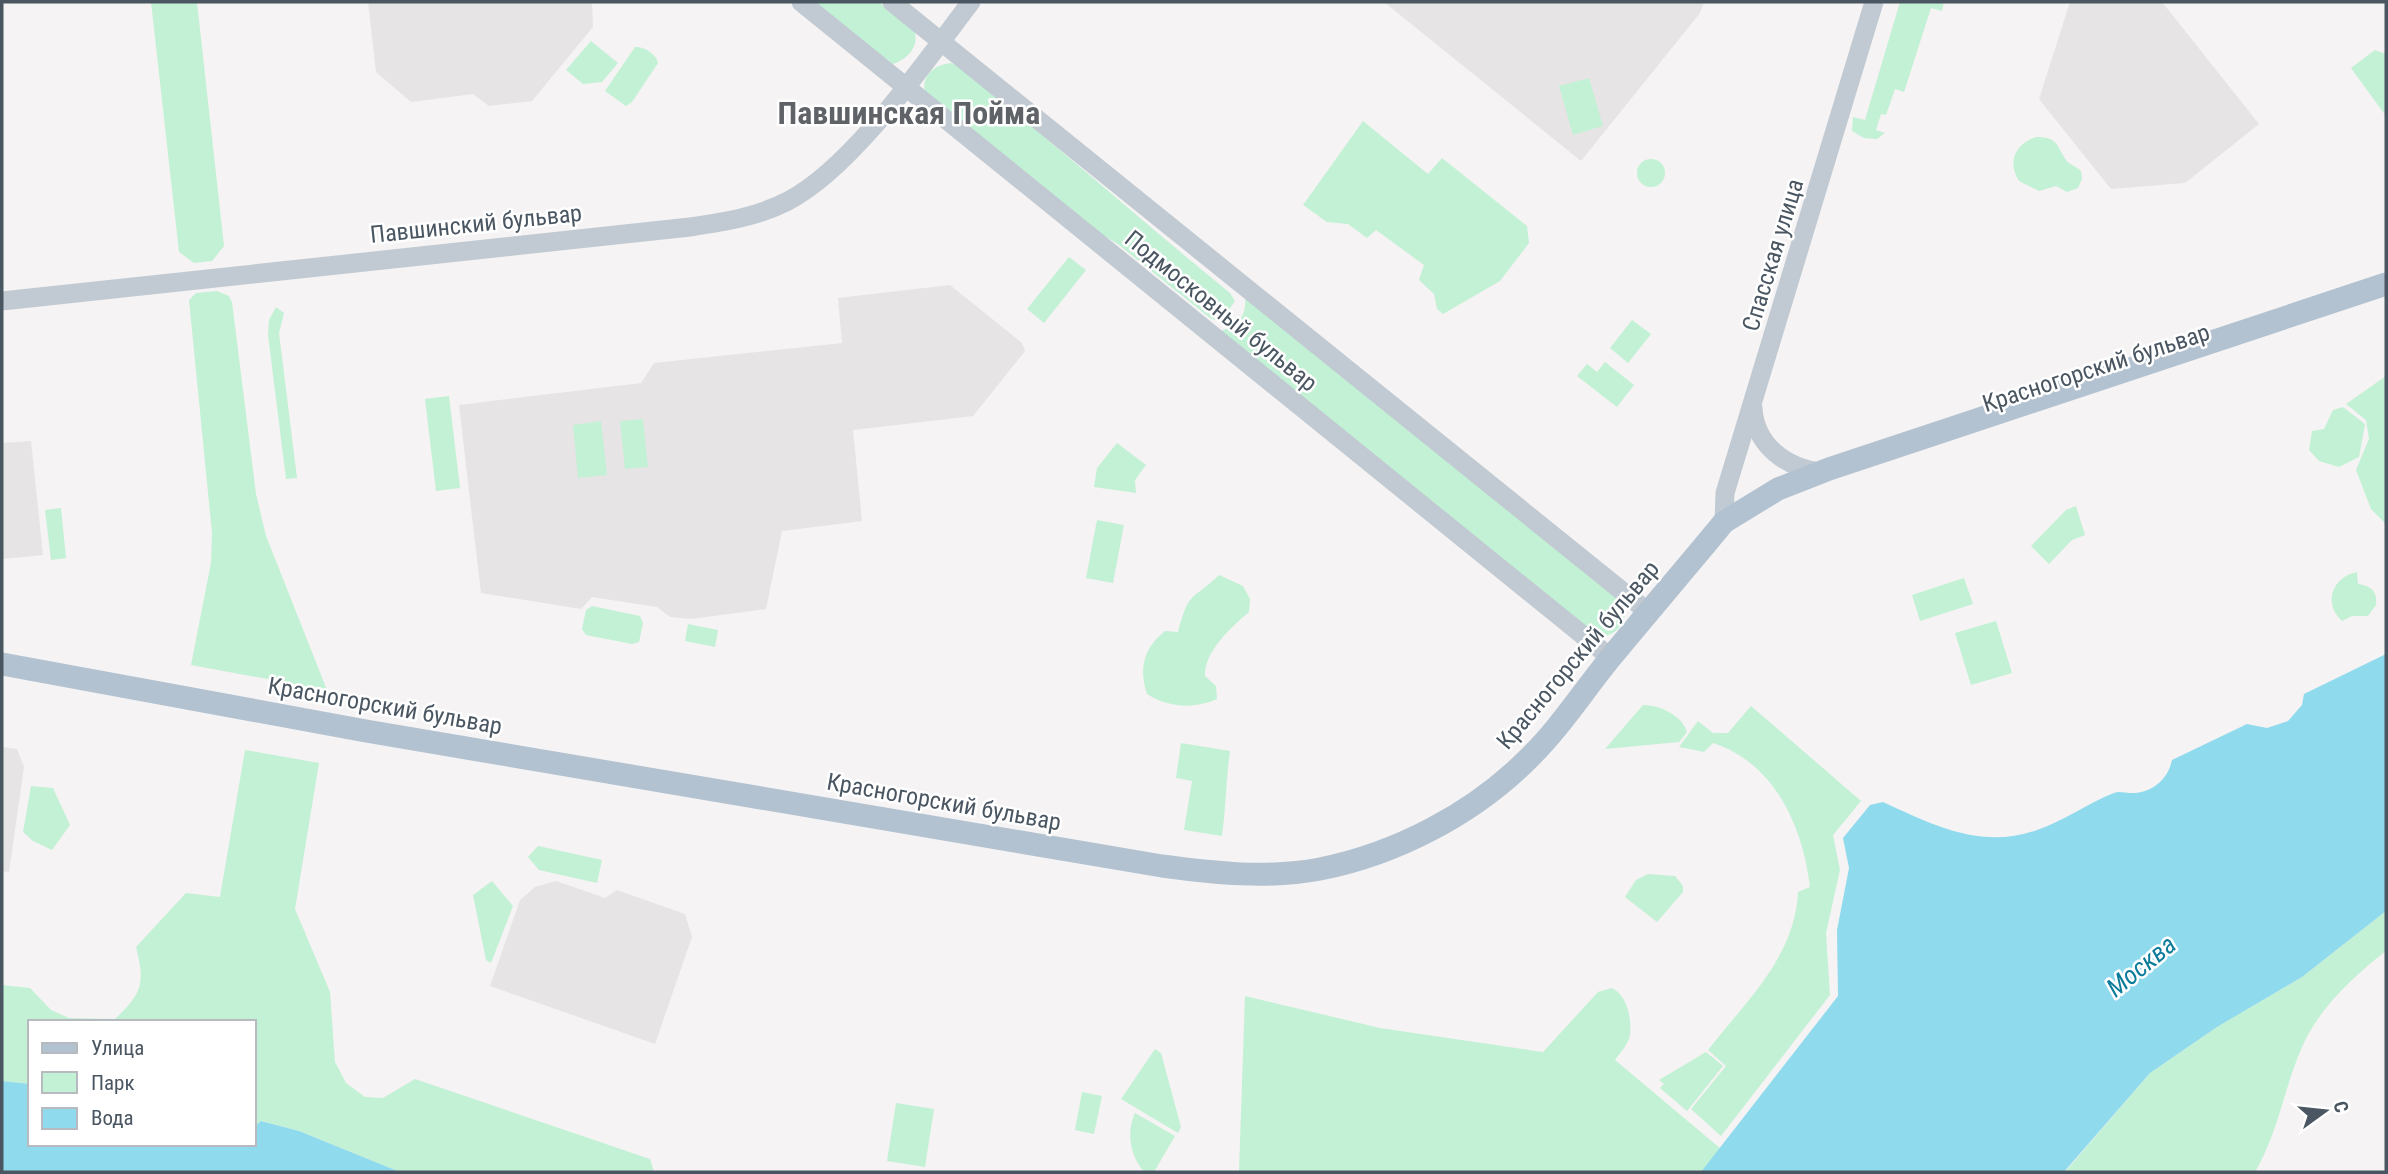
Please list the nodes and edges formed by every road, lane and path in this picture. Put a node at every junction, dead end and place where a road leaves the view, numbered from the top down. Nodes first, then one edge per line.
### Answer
1 (801, 2) edge
2 (892, 2) edge
3 (971, 2) edge
4 (1874, 2) edge
5 (940, 41) junction
6 (904, 86) junction
7 (2379, 291) edge
8 (2, 301) edge
9 (1753, 404) junction
10 (1821, 472) junction
11 (1732, 516) junction
12 (1648, 612) junction
13 (1611, 658) junction
14 (2, 664) edge

1 - 6 street, Подмосковный бульвар
2 - 5 street, Подмосковный бульвар
3 - 5 street
4 - 9 street, Спасская улица
5 - 6 street, Павшинский бульвар
5 - 12 street, Подмосковный бульвар
6 - 8 street, Павшинский бульвар
6 - 13 street, Подмосковный бульвар
7 - 10 main road, Красногорский бульвар
7 - 11 main road, Красногорский бульвар
9 - 10 street
9 - 11 street, Спасская улица
10 - 11 main road, Красногорский бульвар
11 - 12 main road, Красногорский бульвар
12 - 13 main road, Красногорский бульвар
13 - 14 main road, Красногорский бульвар

